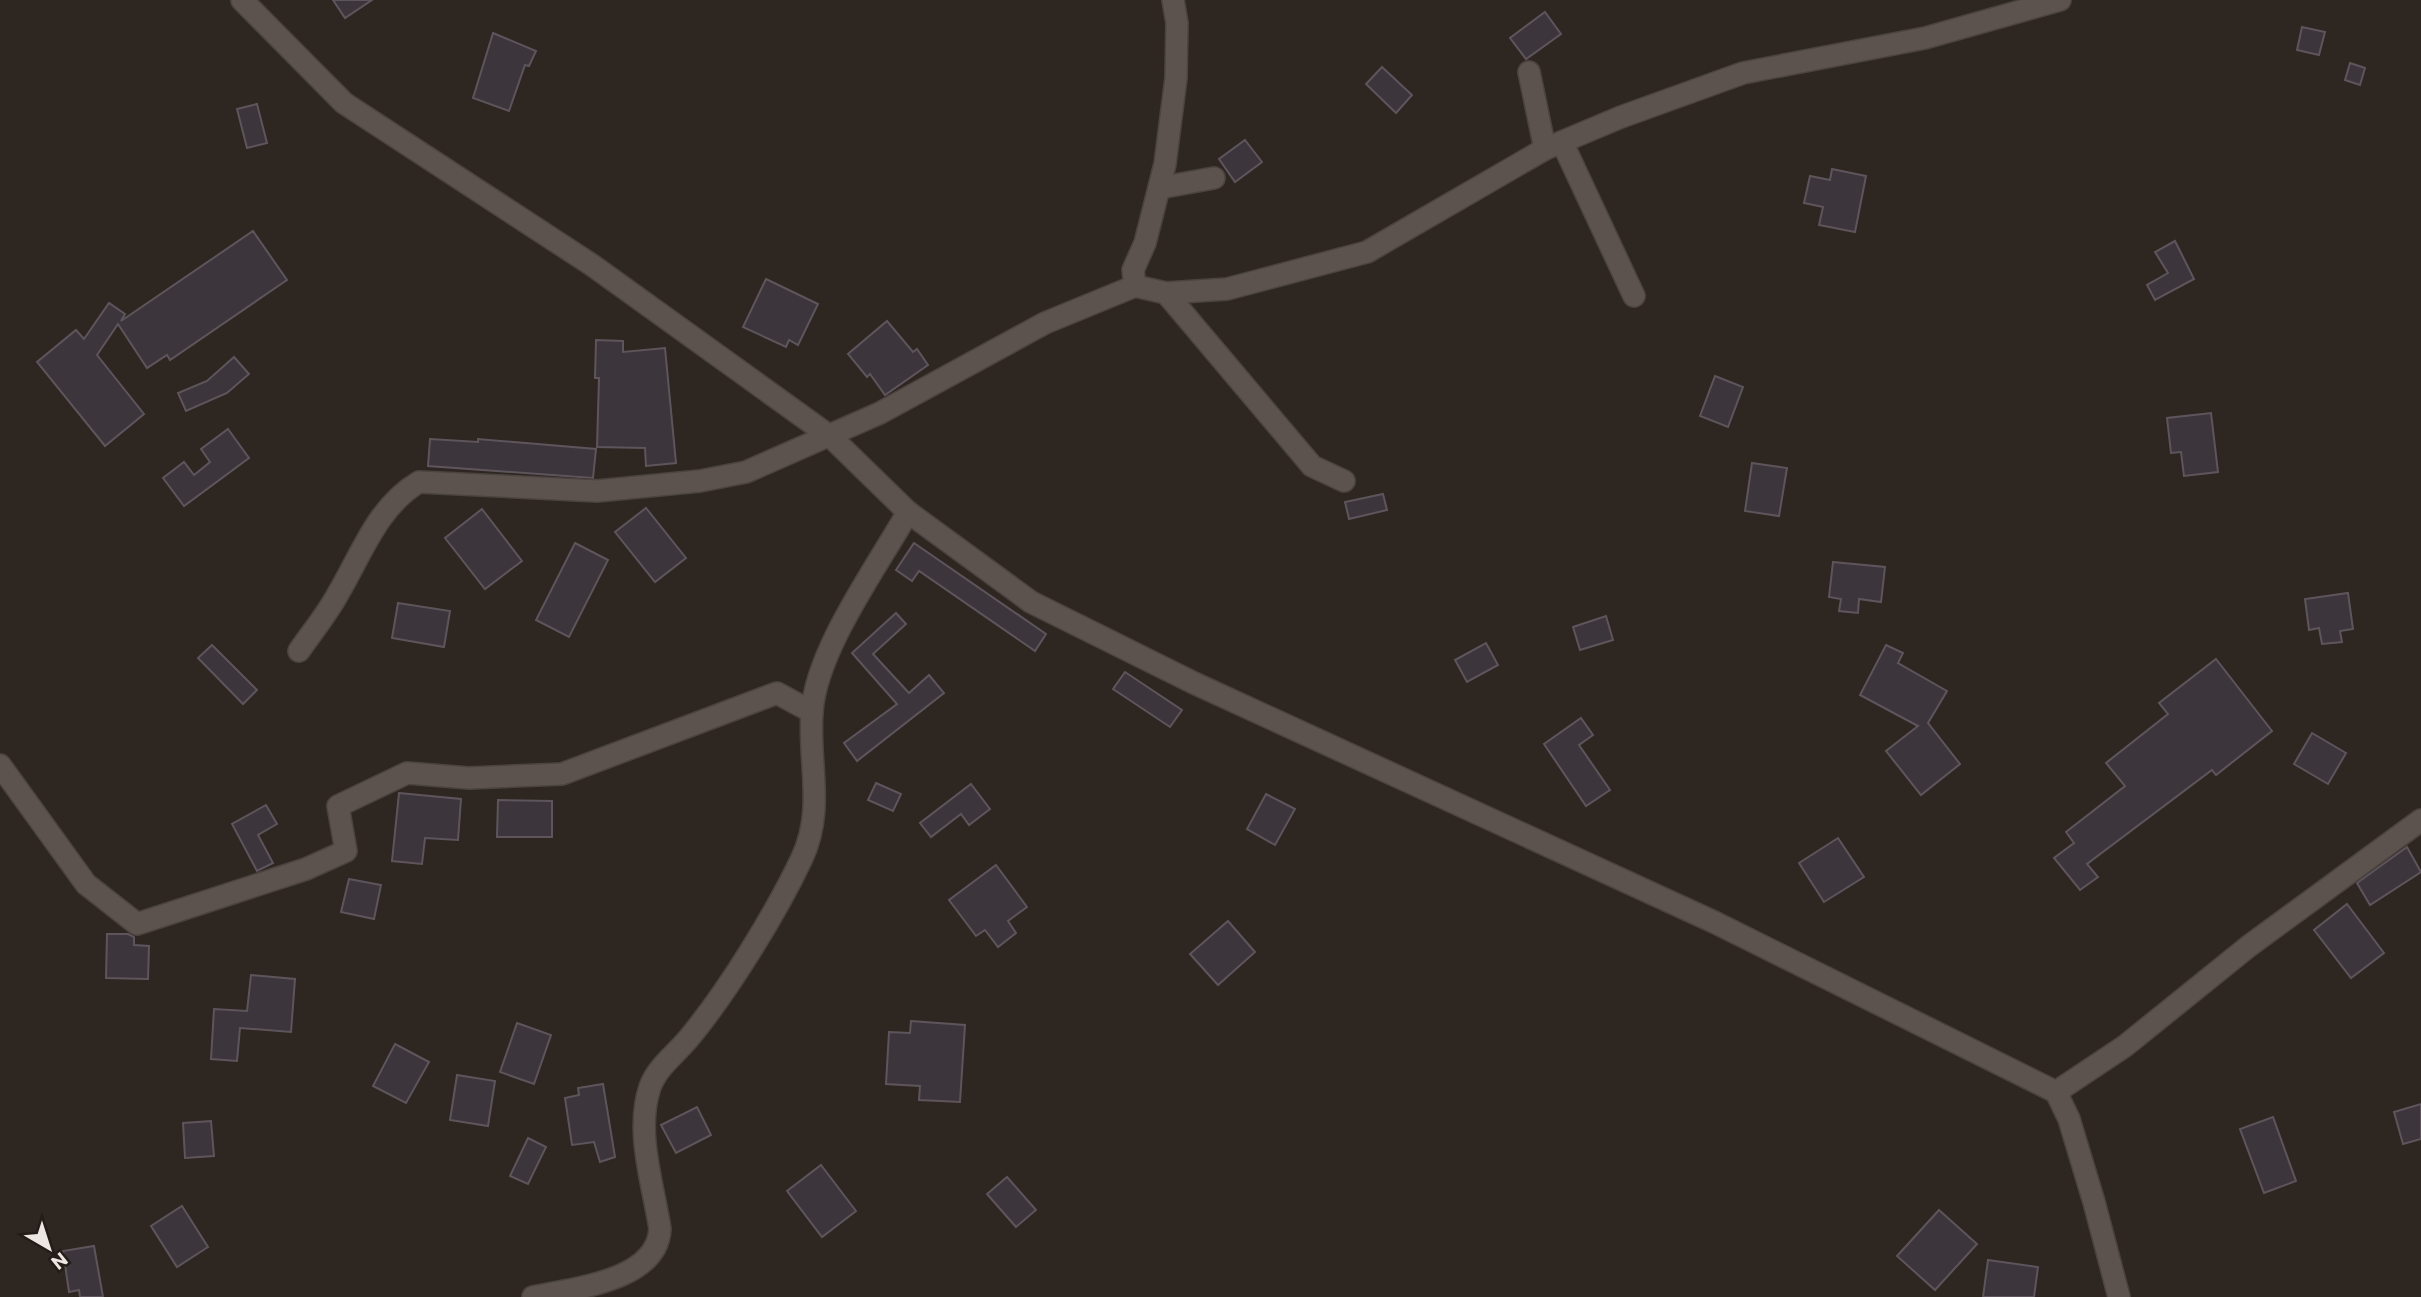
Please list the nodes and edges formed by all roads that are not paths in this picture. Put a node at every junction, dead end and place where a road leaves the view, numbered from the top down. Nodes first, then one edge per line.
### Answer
1 (242, 0) edge
2 (1174, 0) edge
3 (2060, 0) edge
4 (1529, 72) dead end
5 (1553, 145) junction
6 (1214, 178) dead end
7 (1158, 188) junction
8 (1135, 286) junction
9 (1166, 293) junction
10 (1634, 296) dead end
11 (831, 437) junction
12 (1344, 481) dead end
13 (908, 512) junction
14 (299, 651) dead end
15 (812, 712) junction
16 (0, 765) edge
17 (2421, 820) edge
18 (2056, 1092) junction
19 (533, 1297) edge
20 (2119, 1297) edge

1 - 11 street
2 - 7 street
3 - 5 street
4 - 5 street
5 - 9 street
5 - 10 street
6 - 7 street
7 - 8 street
8 - 9 street
8 - 11 street
9 - 12 street
11 - 13 street
11 - 14 street
13 - 15 street
13 - 18 street
15 - 16 street
15 - 19 street
17 - 18 street
18 - 20 street

